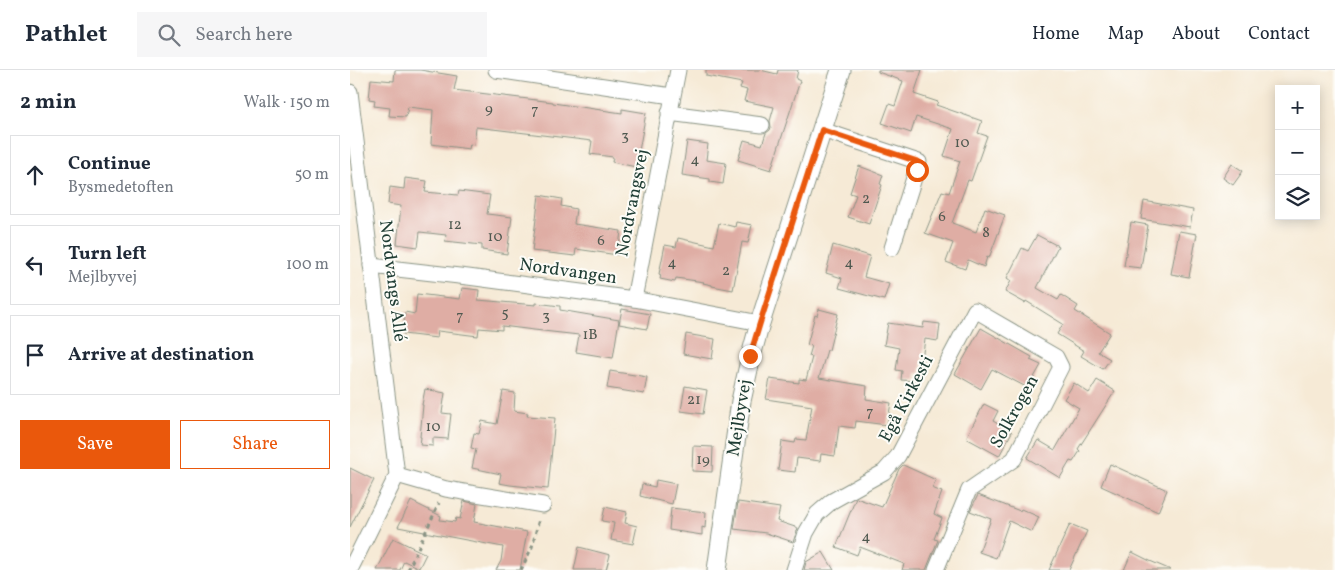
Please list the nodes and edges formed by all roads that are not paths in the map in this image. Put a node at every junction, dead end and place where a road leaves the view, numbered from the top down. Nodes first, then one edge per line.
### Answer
1 (496, 70) edge
2 (678, 70) edge
3 (841, 70) edge
4 (350, 92) edge
5 (672, 96) junction
6 (669, 112) junction
7 (762, 125) dead end
8 (822, 130) junction
9 (892, 248) dead end
10 (371, 266) junction
11 (634, 300) junction
12 (760, 323) junction
13 (1061, 367) joint
14 (398, 475) junction
15 (543, 505) road end
16 (350, 570) edge
17 (717, 570) edge
18 (794, 570) edge
19 (936, 570) edge

1 - 5 street
2 - 5 street, Nordvangsvej
3 - 8 street, Mejlbyvej
4 - 10 street, Nordvangs Allé
5 - 6 street, Nordvangsvej
6 - 7 street
6 - 11 street, Nordvangsvej
8 - 9 street
8 - 12 street, Mejlbyvej
10 - 11 street, Nordvangen
10 - 14 street, Nordvangs Allé
11 - 12 street, Nordvangen
12 - 17 street, Mejlbyvej
13 - 18 street, Egå Kirkesti
13 - 19 street, Solkrogen
14 - 15 street
14 - 16 street

